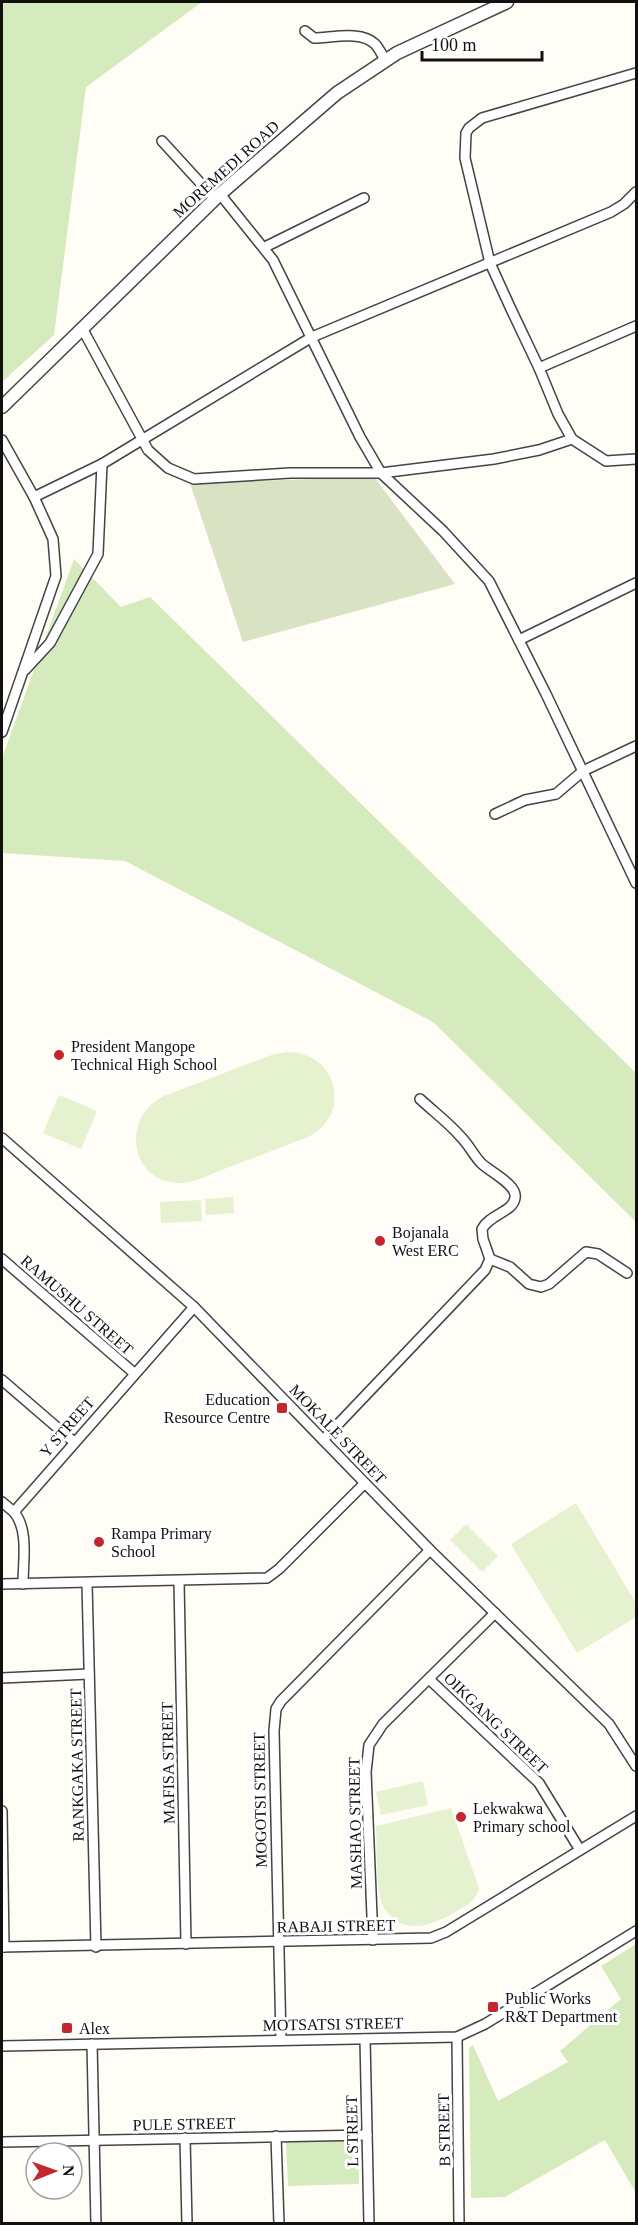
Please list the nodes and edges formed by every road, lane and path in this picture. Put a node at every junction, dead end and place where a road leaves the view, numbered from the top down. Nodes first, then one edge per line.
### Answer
1 (507, 2) edge
2 (305, 31) dead end
3 (385, 60) junction
4 (636, 73) edge
5 (162, 141) dead end
6 (636, 192) edge
7 (217, 197) junction
8 (364, 198) dead end
9 (265, 247) junction
10 (490, 263) junction
11 (636, 326) edge
12 (82, 328) junction
13 (312, 337) junction
14 (539, 368) junction
15 (2, 407) edge
16 (142, 439) junction
17 (572, 439) junction
18 (2, 440) edge
19 (636, 459) edge
20 (102, 464) junction
21 (381, 473) junction
22 (34, 497) junction
23 (636, 584) edge
24 (519, 640) junction
25 (23, 672) junction
26 (2, 732) edge
27 (636, 746) edge
28 (583, 771) junction
29 (495, 814) dead end
30 (636, 883) edge
31 (420, 1099) dead end
32 (2, 1138) edge
33 (2, 1259) edge
34 (490, 1259) junction
35 (627, 1273) dead end
36 (194, 1306) junction
37 (134, 1373) junction
38 (2, 1380) edge
39 (323, 1440) junction
40 (74, 1442) junction
41 (364, 1484) junction
42 (2, 1502) edge
43 (14, 1512) junction
44 (430, 1550) junction
45 (179, 1581) junction
46 (87, 1583) junction
47 (2, 1584) edge
48 (23, 1584) junction
49 (495, 1613) junction
50 (89, 1674) junction
51 (2, 1678) edge
52 (429, 1679) junction
53 (636, 1766) edge
54 (2, 1811) edge
55 (636, 1816) edge
56 (580, 1850) junction
57 (2, 1858) edge
58 (636, 1931) edge
59 (373, 1940) junction
60 (278, 1942) junction
61 (186, 1944) junction
62 (3, 1947) edge
63 (96, 1947) junction
64 (457, 2037) junction
65 (365, 2039) junction
66 (281, 2040) junction
67 (92, 2044) junction
68 (2, 2046) edge
69 (367, 2134) junction
70 (276, 2136) junction
71 (185, 2138) junction
72 (95, 2141) junction
73 (2, 2142) edge
74 (96, 2223) edge
75 (187, 2223) edge
76 (279, 2223) edge
77 (369, 2223) edge
78 (459, 2223) edge

1 - 3 street, MOREMEDI ROAD
2 - 3 street
3 - 7 street, MOREMEDI ROAD
4 - 10 street
5 - 7 street
6 - 10 street
7 - 9 street
7 - 12 street, MOREMEDI ROAD
8 - 9 street
9 - 13 street
10 - 13 street
10 - 14 street
11 - 14 street
12 - 15 street, MOREMEDI ROAD
12 - 16 street
13 - 16 street
13 - 21 street
14 - 17 street
16 - 20 street
16 - 21 street
17 - 19 street
17 - 21 street
18 - 22 street
20 - 22 street
20 - 25 street
21 - 24 street
22 - 25 street
23 - 24 street
24 - 28 street
25 - 26 street
27 - 28 street
28 - 29 street
28 - 30 street
31 - 34 street
32 - 36 street, MOKALE STREET
33 - 37 street, RAMUSHU STREET
34 - 35 street
34 - 39 street
36 - 37 street, Y STREET
36 - 39 street, MOKALE STREET
37 - 40 street, Y STREET
38 - 40 street
39 - 41 street, MOKALE STREET
40 - 43 street, Y STREET
41 - 44 street, MOKALE STREET
41 - 45 street
42 - 43 street
43 - 48 street
44 - 49 street, MOKALE STREET
44 - 60 street, MOGOTSI STREET
45 - 46 street
45 - 61 street, MAFISA STREET
46 - 48 street
46 - 50 street, RANKGAKA STREET
47 - 48 street
49 - 52 street, MASHAO STREET
49 - 53 street, MOKALE STREET
50 - 51 street
50 - 63 street, RANKGAKA STREET
52 - 56 street, OIKGANG STREET
52 - 59 street, MASHAO STREET
54 - 57 street
55 - 56 street, RABAJI STREET
56 - 59 street, RABAJI STREET
57 - 62 street
58 - 64 street, MOTSATSI STREET
59 - 60 street, RABAJI STREET
60 - 61 street, RABAJI STREET
60 - 66 street, MOGOTSI STREET
61 - 63 street, RABAJI STREET
62 - 63 street, RABAJI STREET
64 - 65 street, MOTSATSI STREET
64 - 78 street, B STREET
65 - 66 street, MOTSATSI STREET
65 - 69 street, L STREET
66 - 67 street, MOTSATSI STREET
67 - 68 street, MOTSATSI STREET
67 - 72 street
69 - 70 street, PULE STREET
69 - 77 street, L STREET
70 - 71 street, PULE STREET
70 - 76 street
71 - 72 street, PULE STREET
71 - 75 street
72 - 73 street, PULE STREET
72 - 74 street

